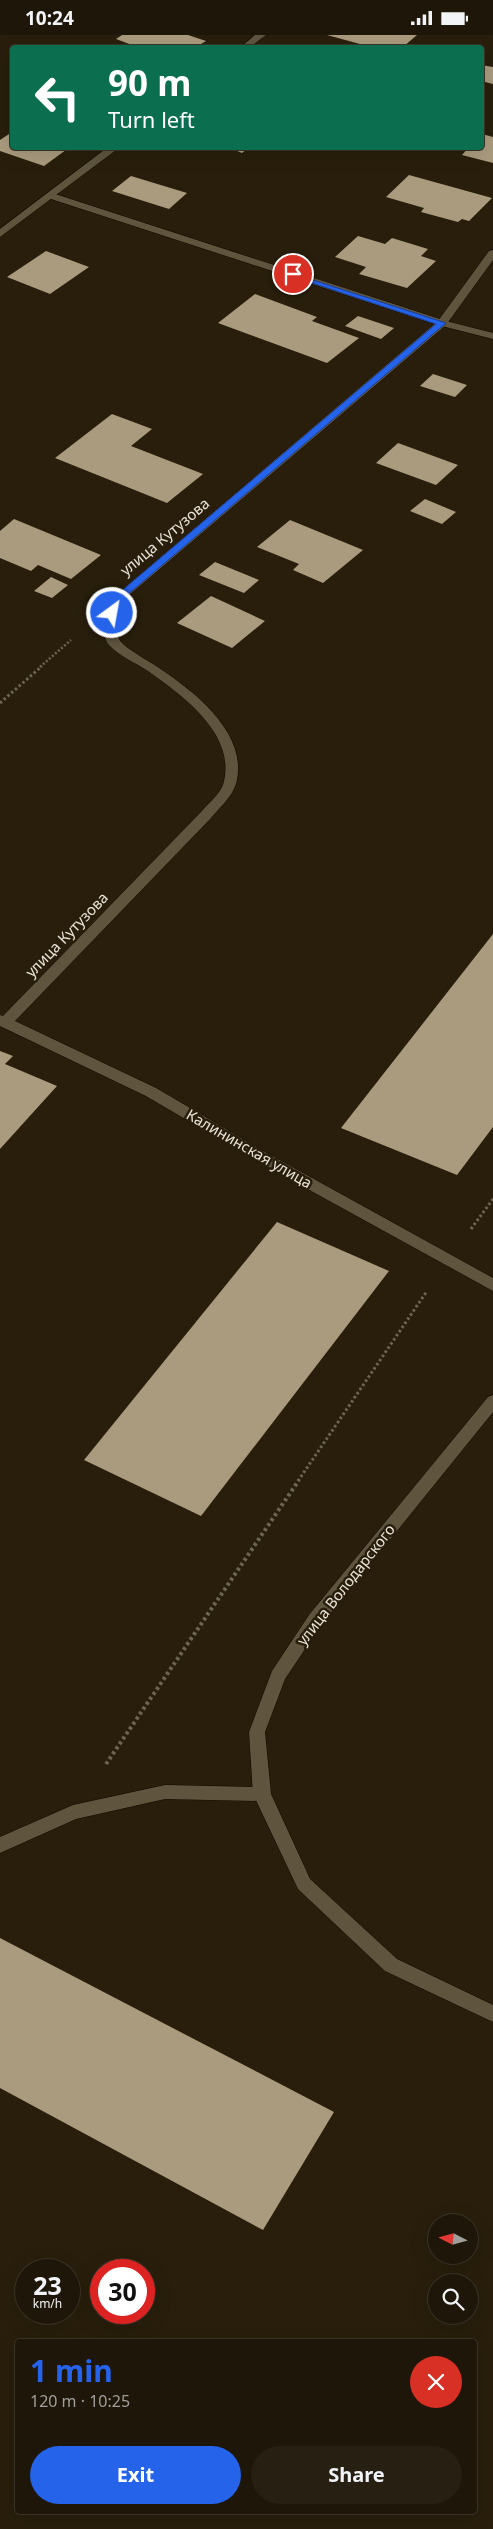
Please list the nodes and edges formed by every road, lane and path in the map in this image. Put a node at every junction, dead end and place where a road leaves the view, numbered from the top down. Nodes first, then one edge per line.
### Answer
1 (261, 35) edge
2 (248, 45) edge
3 (111, 150) edge
4 (52, 195) junction
5 (0, 233) edge
6 (493, 253) edge
7 (442, 323) junction
8 (493, 335) edge
9 (115, 601) junction
10 (0, 703) edge
11 (3, 1022) edge
12 (493, 1199) edge
13 (448, 1260) junction
14 (493, 1285) edge
15 (493, 1401) edge
16 (262, 1794) junction
17 (73, 1812) junction
18 (0, 1845) edge
19 (493, 2014) edge

1 - 2 street
3 - 4 street
4 - 5 street
4 - 7 street
6 - 7 street, улица Кутузова
7 - 8 street
7 - 9 street, улица Кутузова
9 - 10 path
9 - 11 street, улица Кутузова
11 - 13 street, Калининская улица
12 - 13 path
13 - 14 street, Калининская улица
13 - 17 path
15 - 16 street, улица Володарского
16 - 17 street
16 - 19 street
17 - 18 street

